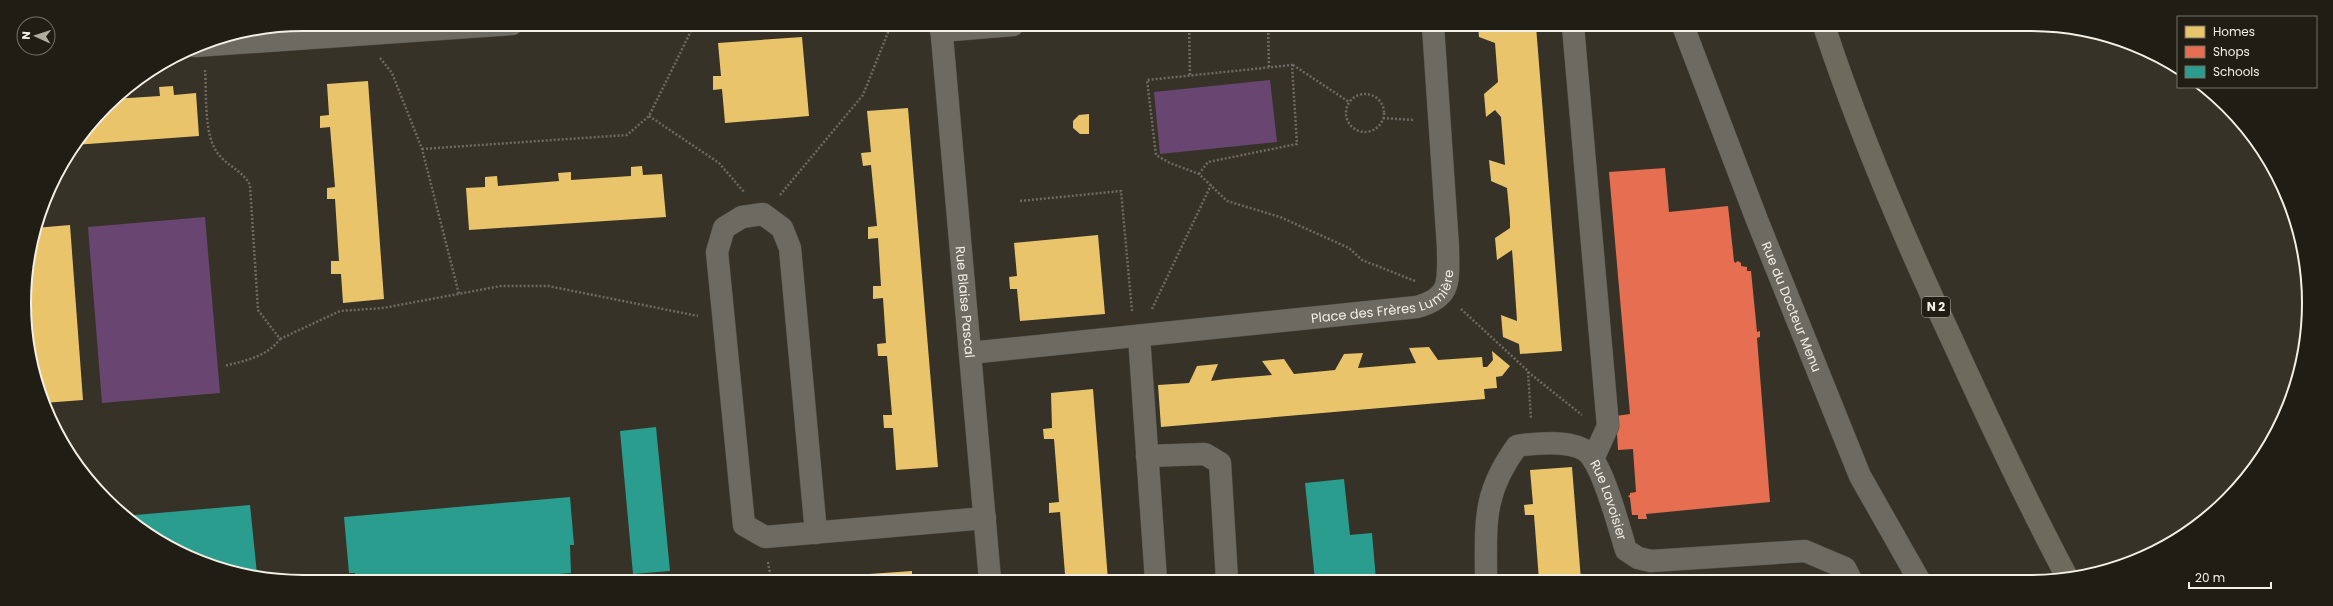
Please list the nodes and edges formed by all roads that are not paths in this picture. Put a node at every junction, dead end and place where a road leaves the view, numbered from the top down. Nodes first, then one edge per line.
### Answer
1 (415, 31) edge
2 (941, 31) edge
3 (1433, 31) edge
4 (1573, 31) edge
5 (1685, 31) edge
6 (1826, 31) edge
7 (217, 45) edge
8 (1139, 336) junction
9 (970, 353) junction
10 (1147, 456) junction
11 (1593, 459) junction
12 (985, 518) junction
13 (816, 533) junction
14 (2065, 573) edge
15 (990, 575) edge
16 (1156, 575) edge
17 (1227, 575) edge
18 (1486, 575) edge
19 (1848, 575) edge
20 (1916, 575) edge

1 - 7 street
2 - 9 street, Rue Blaise Pascal
3 - 8 street, Place des Frères Lumière
4 - 11 street
5 - 20 street, Rue du Docteur Menu
6 - 14 main road, N 2
8 - 9 street, Place des Frères Lumière
8 - 10 street
9 - 12 street, Rue Blaise Pascal
10 - 16 street
10 - 17 street
11 - 18 street, Rue Lavoisier
11 - 19 street, Rue Lavoisier
12 - 13 street
12 - 15 street, Rue Blaise Pascal
13 - 13 street

